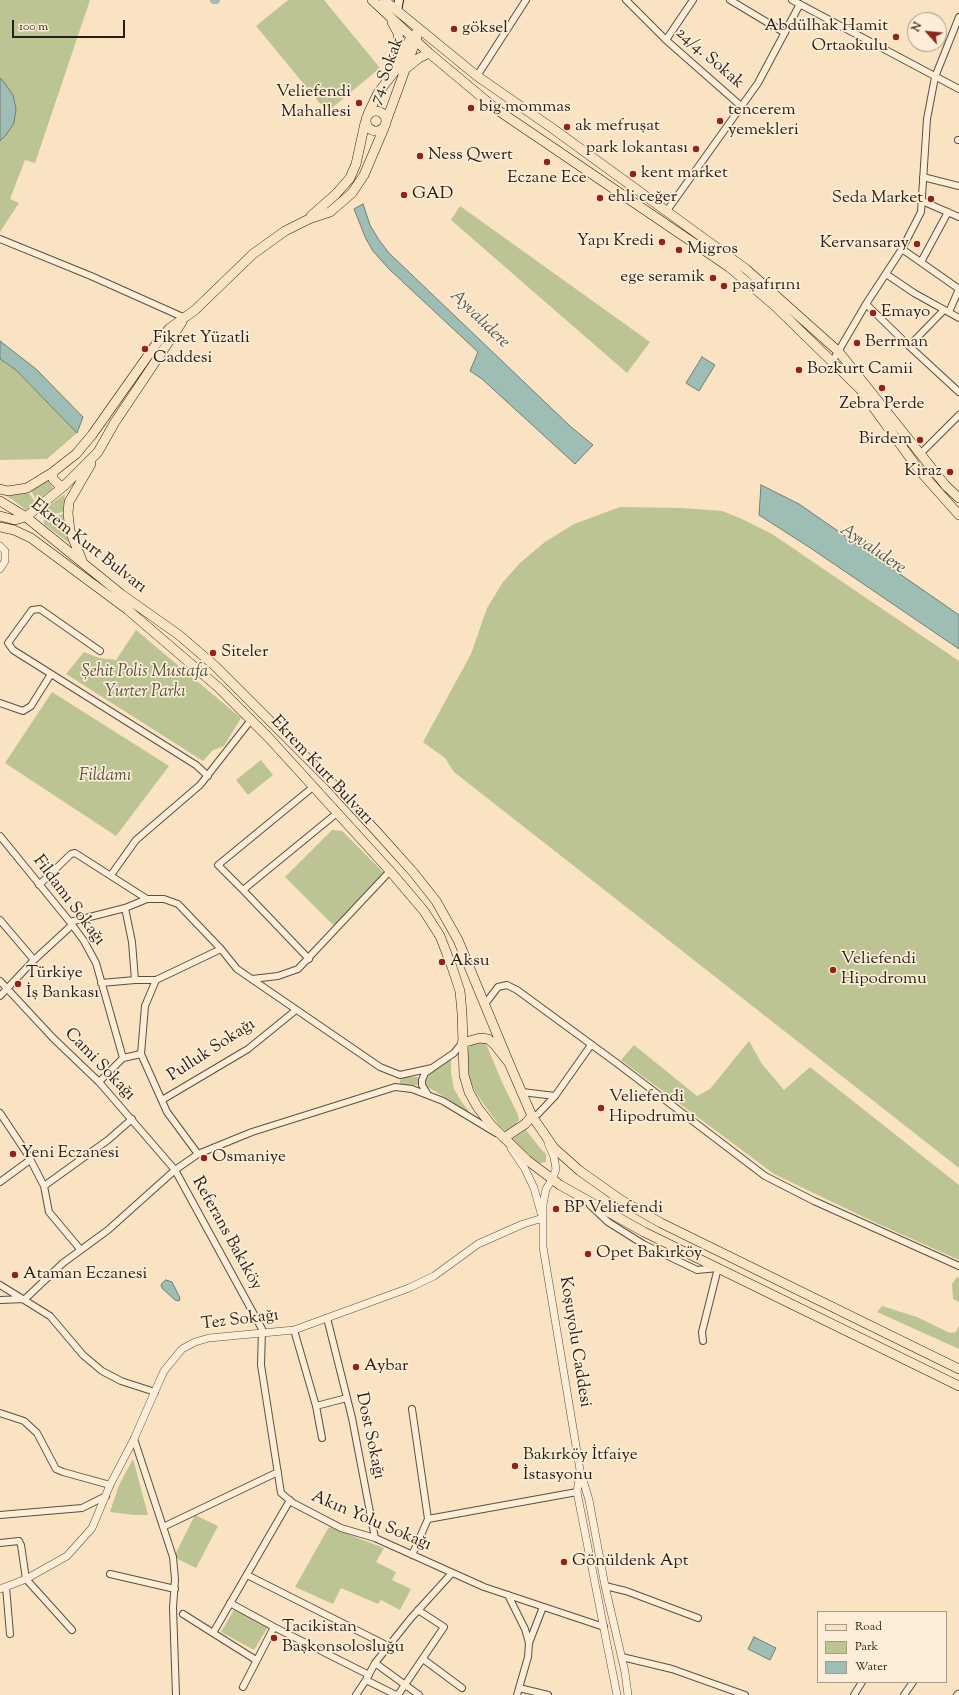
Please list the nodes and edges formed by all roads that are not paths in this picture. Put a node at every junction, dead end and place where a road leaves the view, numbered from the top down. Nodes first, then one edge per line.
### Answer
1 (372, 0) edge
2 (384, 0) edge
3 (399, 0) edge
4 (526, 0) edge
5 (626, 0) edge
6 (694, 0) edge
7 (730, 0) edge
8 (792, 0) edge
9 (800, 4) junction
10 (398, 11) junction
11 (390, 18) junction
12 (959, 18) edge
13 (419, 30) junction
14 (784, 34) junction
15 (414, 39) junction
16 (666, 40) junction
17 (429, 53) junction
18 (400, 71) junction
19 (477, 76) junction
20 (935, 77) junction
21 (959, 88) edge
22 (741, 106) junction
23 (367, 118) junction
24 (385, 125) junction
25 (923, 177) junction
26 (959, 186) edge
27 (922, 201) junction
28 (666, 212) junction
29 (948, 212) junction
30 (959, 217) edge
31 (309, 219) junction
32 (0, 239) edge
33 (902, 249) junction
34 (921, 262) junction
35 (886, 274) junction
36 (959, 289) edge
37 (866, 304) junction
38 (947, 311) junction
39 (185, 318) junction
40 (959, 318) edge
41 (909, 346) junction
42 (839, 352) junction
43 (832, 362) junction
44 (959, 392) edge
45 (959, 415) edge
46 (98, 452) junction
47 (920, 454) junction
48 (53, 472) junction
49 (64, 486) junction
50 (0, 489) edge
51 (958, 496) edge
52 (0, 501) edge
53 (952, 507) junction
54 (959, 515) edge
55 (0, 516) edge
56 (26, 517) junction
57 (0, 526) edge
58 (0, 546) edge
59 (84, 564) junction
60 (0, 569) edge
61 (100, 651) dead end
62 (51, 674) junction
63 (0, 703) edge
64 (251, 720) junction
65 (208, 776) junction
66 (313, 787) junction
67 (337, 813) junction
68 (0, 836) edge
69 (390, 871) junction
70 (111, 875) junction
71 (39, 885) junction
72 (243, 890) junction
73 (148, 899) junction
74 (125, 908) junction
75 (0, 920) edge
76 (71, 923) junction
77 (221, 949) junction
78 (309, 959) junction
79 (34, 960) junction
80 (135, 980) junction
81 (156, 980) junction
82 (252, 980) junction
83 (0, 981) edge
84 (101, 983) junction
85 (6, 988) junction
86 (0, 996) edge
87 (485, 1004) junction
88 (296, 1010) junction
89 (462, 1043) junction
90 (591, 1044) junction
91 (141, 1054) junction
92 (123, 1058) junction
93 (510, 1063) junction
94 (432, 1068) junction
95 (400, 1075) junction
96 (100, 1082) junction
97 (395, 1086) junction
98 (522, 1092) junction
99 (428, 1095) junction
100 (555, 1096) junction
101 (162, 1100) junction
102 (0, 1113) edge
103 (532, 1116) junction
104 (132, 1119) junction
105 (546, 1137) junction
106 (504, 1138) junction
107 (198, 1154) junction
108 (30, 1160) junction
109 (176, 1170) junction
110 (552, 1180) junction
111 (0, 1182) edge
112 (44, 1186) junction
113 (543, 1218) junction
114 (80, 1249) junction
115 (959, 1266) edge
116 (718, 1268) junction
117 (0, 1285) edge
118 (25, 1299) junction
119 (0, 1300) edge
120 (327, 1318) junction
121 (294, 1330) junction
122 (262, 1334) junction
123 (703, 1341) dead end
124 (959, 1369) edge
125 (959, 1386) edge
126 (155, 1392) junction
127 (347, 1398) junction
128 (316, 1406) junction
129 (412, 1409) dead end
130 (0, 1414) edge
131 (322, 1438) dead end
132 (134, 1439) junction
133 (580, 1470) junction
134 (278, 1472) junction
135 (110, 1485) junction
136 (577, 1492) junction
137 (106, 1496) junction
138 (290, 1500) junction
139 (0, 1515) edge
140 (428, 1518) junction
141 (163, 1527) junction
142 (375, 1538) junction
143 (0, 1544) edge
144 (412, 1555) junction
145 (452, 1573) junction
146 (110, 1574) dead end
147 (247, 1575) junction
148 (26, 1579) junction
149 (605, 1586) junction
150 (3, 1588) edge
151 (175, 1589) junction
152 (508, 1595) junction
153 (230, 1603) junction
154 (543, 1607) junction
155 (418, 1610) junction
156 (183, 1614) dead end
157 (698, 1618) dead end
158 (615, 1624) junction
159 (274, 1627) junction
160 (604, 1628) junction
161 (72, 1630) dead end
162 (213, 1633) junction
163 (10, 1634) dead end
164 (529, 1643) junction
165 (388, 1646) junction
166 (622, 1656) junction
167 (423, 1659) junction
168 (256, 1660) junction
169 (375, 1663) junction
170 (368, 1678) junction
171 (861, 1683) edge
172 (912, 1683) edge
173 (405, 1685) junction
174 (243, 1687) dead end
175 (462, 1688) dead end
176 (519, 1688) junction
177 (731, 1692) edge
178 (176, 1695) edge
179 (356, 1695) edge
180 (397, 1695) edge
181 (419, 1695) edge
182 (517, 1695) edge
183 (548, 1695) edge
184 (617, 1695) edge
185 (628, 1695) edge
186 (745, 1695) edge
187 (854, 1695) edge
188 (904, 1695) edge

1 - 11 main road
2 - 10 main road
3 - 10 main road, 74. Sokak
4 - 19 street
5 - 16 street, 24/4. Sokak
6 - 16 street
7 - 14 street
8 - 9 street
9 - 14 street, 24/4. Sokak
9 - 20 street
10 - 13 main road
11 - 15 main road
11 - 18 main road
12 - 20 street
13 - 15 main road
13 - 19 main road
14 - 22 street, 24/4. Sokak
15 - 17 main road
15 - 18 main road
16 - 22 street, 24/4. Sokak
17 - 18 main road
17 - 43 main road
18 - 23 main road, 74. Sokak
18 - 24 main road, 74. Sokak
19 - 28 main road
20 - 21 street
20 - 25 street
22 - 28 street
23 - 24 main road
23 - 24 main road
23 - 31 main road, 74. Sokak
24 - 31 main road, 74. Sokak
25 - 26 street
25 - 27 street
27 - 29 street
27 - 33 street
28 - 42 main road
29 - 30 street
29 - 34 street
31 - 39 main road
32 - 39 street
33 - 34 street
33 - 35 street
34 - 36 street
35 - 37 street
35 - 38 street
36 - 38 street
37 - 41 street
37 - 42 street
38 - 40 street
38 - 41 street
39 - 46 main road
39 - 48 main road
41 - 44 street
42 - 43 street
42 - 47 main road
43 - 53 main road
45 - 47 street
46 - 49 main road
46 - 59 main road
47 - 51 main road
48 - 49 main road
48 - 50 main road
49 - 56 main road
51 - 53 main road
52 - 56 main road, Ekrem Kurt Bulvarı
53 - 54 main road
55 - 56 main road
56 - 59 main road, Ekrem Kurt Bulvarı
57 - 64 main road, Ekrem Kurt Bulvarı
58 - 60 street
59 - 87 main road, Ekrem Kurt Bulvarı
61 - 62 street
62 - 63 street
62 - 65 street
64 - 65 street
64 - 66 main road, Ekrem Kurt Bulvarı
65 - 70 street
66 - 67 main road, Ekrem Kurt Bulvarı
66 - 72 street
67 - 69 main road, Ekrem Kurt Bulvarı
67 - 72 street
68 - 71 street, Fildamı Sokağı
69 - 78 street
69 - 89 main road, Ekrem Kurt Bulvarı
70 - 71 street
70 - 73 street
71 - 76 street, Fildamı Sokağı
72 - 78 street
73 - 74 street
73 - 77 street
74 - 76 street
74 - 80 street
75 - 79 street
76 - 79 street
76 - 84 street, Fildamı Sokağı
77 - 81 street
77 - 82 street
78 - 82 street
79 - 85 street
80 - 81 street
80 - 84 street
81 - 91 street
82 - 88 street
83 - 85 street, Cami Sokağı
84 - 92 street, Fildamı Sokağı
85 - 86 street
85 - 96 street, Cami Sokağı
87 - 90 street
87 - 93 main road, Ekrem Kurt Bulvarı
88 - 95 street
88 - 101 street, Pulluk Sokağı
89 - 93 main road
89 - 94 street
89 - 106 main road, Ekrem Kurt Bulvarı
90 - 100 street
90 - 115 street
91 - 92 street
91 - 101 street
92 - 96 street
93 - 98 main road, Ekrem Kurt Bulvarı
94 - 95 street
94 - 99 street
95 - 97 street
96 - 104 street, Cami Sokağı
97 - 99 street
97 - 107 street
98 - 100 street
98 - 103 main road, Ekrem Kurt Bulvarı
99 - 106 street
100 - 103 street
101 - 107 street
102 - 108 street
103 - 105 main road, Ekrem Kurt Bulvarı
103 - 106 main road
104 - 109 street, Cami Sokağı
104 - 112 street
105 - 110 street
105 - 124 main road, Ekrem Kurt Bulvarı
106 - 110 main road, Ekrem Kurt Bulvarı
106 - 113 street
107 - 109 street
108 - 111 street
108 - 112 street
109 - 114 street
109 - 122 street, Referans Bakıköy
110 - 113 street
110 - 116 main road, Ekrem Kurt Bulvarı
112 - 114 street
113 - 120 street, Tez Sokağı
113 - 133 street, Koşuyolu Caddesi
114 - 118 street
116 - 123 street
116 - 125 main road, Ekrem Kurt Bulvarı
117 - 118 street
118 - 119 street
118 - 126 street
120 - 121 street, Tez Sokağı
120 - 127 street, Dost Sokağı
121 - 122 street, Tez Sokağı
121 - 128 street
122 - 126 street, Tez Sokağı
122 - 134 street, Akın Yolu Sokağı
126 - 132 street, Tez Sokağı
127 - 128 street
127 - 142 street, Dost Sokağı
128 - 131 street
129 - 140 street
130 - 135 street
132 - 135 street, Tez Sokağı
132 - 141 street
133 - 136 street, Koşuyolu Caddesi
133 - 149 street, Koşuyolu Caddesi
134 - 138 street, Akın Yolu Sokağı
134 - 141 street
135 - 137 street, Tez Sokağı
136 - 140 street
136 - 160 street, Koşuyolu Caddesi
137 - 139 street
137 - 148 street, Tez Sokağı
138 - 142 street, Akın Yolu Sokağı
138 - 147 street
140 - 144 street
141 - 151 street
142 - 144 street, Akın Yolu Sokağı
143 - 148 street
144 - 145 street, Akın Yolu Sokağı
145 - 152 street, Akın Yolu Sokağı
145 - 155 street
146 - 151 street
147 - 153 street
147 - 165 street
148 - 150 street, Tez Sokağı
148 - 161 street
149 - 157 street
149 - 158 street, Koşuyolu Caddesi
150 - 163 street
151 - 178 street
152 - 154 street, Akın Yolu Sokağı
152 - 164 street
153 - 159 street
153 - 162 street
154 - 160 street, Akın Yolu Sokağı
154 - 164 street
155 - 165 street
155 - 167 street
156 - 162 street
158 - 160 street
158 - 166 street, Koşuyolu Caddesi
159 - 168 street
159 - 170 street
160 - 184 street, Koşuyolu Caddesi
162 - 168 street
164 - 176 street
165 - 169 street
166 - 177 street
166 - 185 street, Koşuyolu Caddesi
167 - 173 street
167 - 175 street
168 - 174 street
169 - 170 street
169 - 173 street
170 - 179 street
170 - 180 street
171 - 187 street
172 - 188 street
173 - 180 street
173 - 181 street
176 - 182 street
176 - 183 street
177 - 186 street

